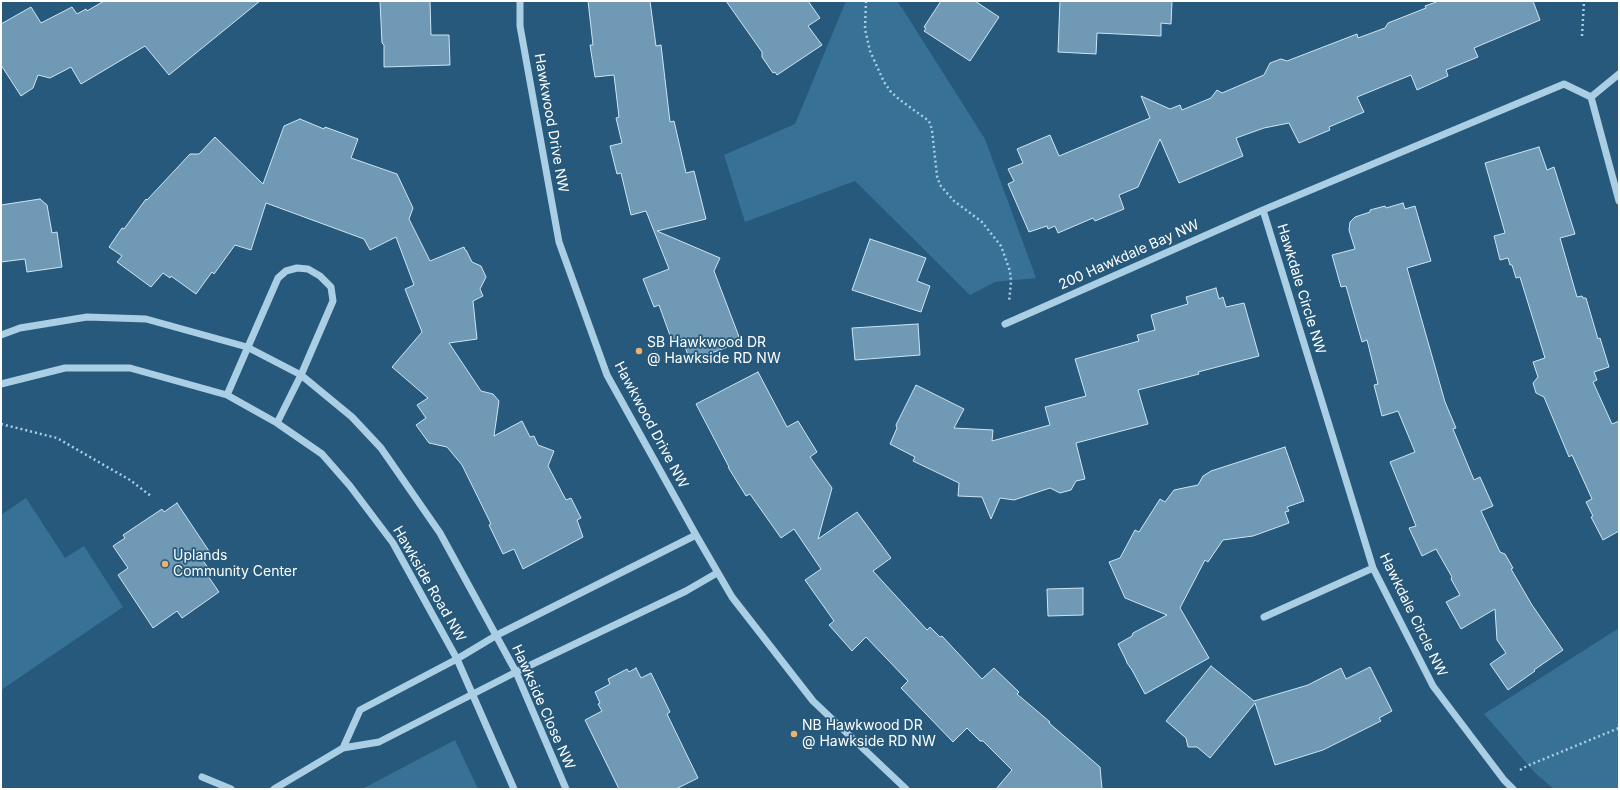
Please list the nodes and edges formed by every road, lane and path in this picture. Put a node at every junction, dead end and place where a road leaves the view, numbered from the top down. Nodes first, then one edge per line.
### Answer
1 (520, 1) edge
2 (866, 1) edge
3 (1584, 1) edge
4 (1582, 36) dead end
5 (1619, 74) edge
6 (1591, 97) junction
7 (1619, 201) edge
8 (1263, 210) junction
9 (1005, 324) joint
10 (1, 335) edge
11 (247, 347) junction
12 (301, 375) junction
13 (1, 384) edge
14 (226, 396) junction
15 (277, 423) junction
16 (1, 424) edge
17 (150, 496) dead end
18 (696, 535) junction
19 (1373, 568) junction
20 (718, 574) junction
21 (1264, 617) dead end
22 (497, 635) junction
23 (457, 659) junction
24 (516, 672) junction
25 (473, 695) junction
26 (1619, 728) edge
27 (343, 748) junction
28 (202, 777) dead end
29 (1504, 780) junction
30 (231, 789) edge
31 (274, 789) edge
32 (514, 789) edge
33 (566, 789) edge
34 (906, 789) edge
35 (1513, 789) edge

1 - 18 street, Hawkwood Drive NW
2 - 9 path
3 - 4 path
5 - 6 street
6 - 7 street
6 - 8 street, Hawkdale Circle NW
8 - 9 street, 200 Hawkdale Bay NW
8 - 19 street, Hawkdale Circle NW
10 - 11 street
11 - 12 street
11 - 12 street
11 - 14 street
12 - 15 street
12 - 22 street
13 - 14 street, Hawkside Road NW
14 - 15 street, Hawkside Road NW
15 - 23 street, Hawkside Road NW
16 - 17 path
18 - 20 street, Hawkwood Drive NW
18 - 22 street, Hawkside Road NW
19 - 21 street
19 - 29 street, Hawkdale Circle NW
20 - 24 street
20 - 34 street, Hawkwood Drive NW
22 - 23 street, Hawkside Road NW
22 - 24 street, Hawkside Close NW
23 - 25 street
23 - 27 street
24 - 25 street
24 - 33 street, Hawkside Close NW
25 - 27 street
25 - 32 street
26 - 29 path
27 - 31 street
28 - 30 street
29 - 35 street, Hawkdale Circle NW

